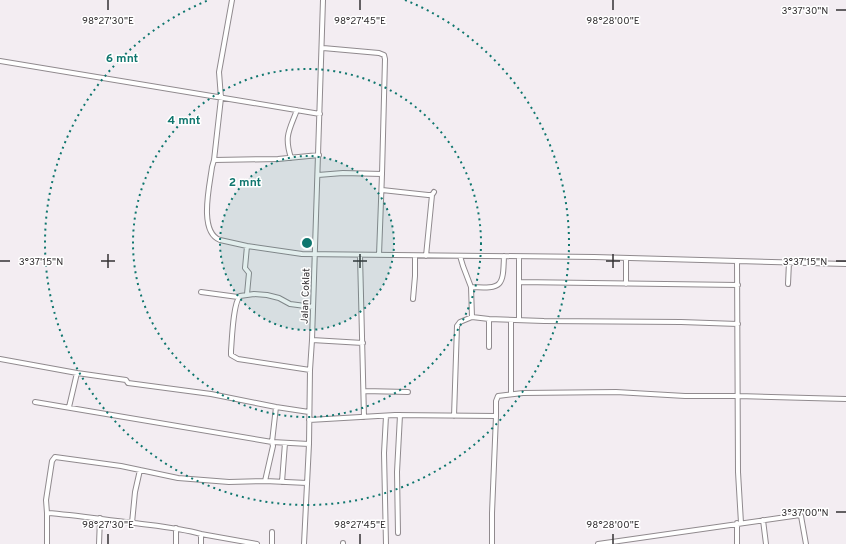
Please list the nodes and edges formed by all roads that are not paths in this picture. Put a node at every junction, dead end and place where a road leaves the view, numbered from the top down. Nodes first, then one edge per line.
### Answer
1 (232, 0) edge
2 (323, 0) edge
3 (323, 48) junction
4 (0, 61) edge
5 (221, 98) junction
6 (296, 110) junction
7 (320, 114) junction
8 (319, 155) junction
9 (291, 158) junction
10 (214, 160) junction
11 (382, 174) junction
12 (318, 175) junction
13 (382, 190) junction
14 (247, 246) junction
15 (315, 254) junction
16 (360, 255) junction
17 (379, 255) junction
18 (415, 256) junction
19 (426, 256) junction
20 (460, 256) junction
21 (504, 256) junction
22 (519, 257) junction
23 (626, 259) junction
24 (737, 262) junction
25 (789, 262) junction
26 (846, 264) edge
27 (519, 282) junction
28 (626, 284) junction
29 (788, 284) dead end
30 (738, 285) junction
31 (471, 287) junction
32 (201, 292) dead end
33 (247, 294) junction
34 (238, 297) junction
35 (413, 299) dead end
36 (313, 307) junction
37 (472, 317) junction
38 (489, 319) junction
39 (511, 320) junction
40 (519, 320) junction
41 (738, 324) junction
42 (312, 340) junction
43 (363, 343) junction
44 (489, 347) dead end
45 (0, 359) edge
46 (310, 370) junction
47 (77, 374) junction
48 (364, 391) junction
49 (408, 392) dead end
50 (511, 394) junction
51 (738, 396) junction
52 (846, 399) edge
53 (36, 402) dead end
54 (69, 407) junction
55 (276, 409) junction
56 (309, 412) junction
57 (400, 415) junction
58 (386, 416) junction
59 (454, 416) junction
60 (496, 416) junction
61 (364, 417) junction
62 (309, 420) junction
63 (272, 442) junction
64 (285, 443) junction
65 (309, 444) junction
66 (140, 470) junction
67 (265, 481) junction
68 (282, 482) junction
69 (308, 483) junction
70 (48, 513) junction
71 (100, 518) junction
72 (763, 520) junction
73 (132, 523) junction
74 (739, 523) junction
75 (176, 528) junction
76 (272, 532) dead end
77 (201, 534) junction
78 (398, 534) dead end
79 (613, 543) edge
80 (47, 544) edge
81 (99, 544) edge
82 (176, 544) edge
83 (201, 544) edge
84 (258, 544) edge
85 (272, 544) edge
86 (304, 544) edge
87 (386, 544) edge
88 (492, 544) edge
89 (598, 544) edge
90 (737, 544) edge
91 (766, 544) edge
92 (806, 544) edge

1 - 5 street
2 - 3 street, Jalan Coklat
3 - 7 street, Jalan Coklat
3 - 11 street
4 - 5 street
5 - 6 street
5 - 10 street
6 - 7 street
6 - 9 street
7 - 8 street, Jalan Coklat
8 - 9 street
8 - 12 street, Jalan Coklat
9 - 10 street
10 - 14 street
11 - 12 street
11 - 13 street
12 - 15 street, Jalan Coklat
13 - 17 street
13 - 19 street
14 - 15 street
14 - 33 street
15 - 16 street
15 - 36 street, Jalan Coklat
16 - 17 street
16 - 43 street
17 - 18 street
18 - 19 street
18 - 35 street
19 - 20 street
20 - 21 street
20 - 31 street
21 - 22 street
21 - 31 street
22 - 23 street
22 - 27 street
23 - 24 street
23 - 28 street
24 - 25 street
24 - 30 street
25 - 26 street
25 - 29 street
27 - 28 street
27 - 40 street
28 - 30 street
30 - 41 street
31 - 37 street
32 - 34 street
33 - 34 street
33 - 36 street
34 - 46 street
36 - 42 street, Jalan Coklat
37 - 38 street
37 - 59 street
38 - 39 street
38 - 44 street
39 - 40 street
39 - 50 street
40 - 41 street
41 - 51 street
42 - 43 street
42 - 46 street, Jalan Coklat
43 - 48 street
45 - 47 street
46 - 56 street, Jalan Coklat
47 - 54 street
47 - 55 street
48 - 49 street
48 - 61 street
50 - 51 street
50 - 60 street
51 - 52 street
51 - 74 street
53 - 54 street
54 - 63 street
55 - 56 street
55 - 63 street
56 - 62 street, Jalan Coklat
57 - 58 street
57 - 59 street
57 - 78 street
58 - 61 street
58 - 87 street
59 - 60 street
60 - 88 street
61 - 62 street
62 - 65 street, Jalan Coklat
63 - 64 street
63 - 67 street
64 - 65 street
64 - 68 street
65 - 69 street, Jalan Coklat
66 - 67 street
66 - 70 street
66 - 73 street
67 - 68 street
68 - 69 street
69 - 86 street, Jalan Coklat
70 - 71 street
70 - 80 street
71 - 73 street
71 - 81 street
72 - 74 street
72 - 91 street
72 - 92 street
73 - 75 street
74 - 79 street
74 - 90 street
75 - 77 street
75 - 82 street
76 - 85 street
77 - 83 street
77 - 84 street
79 - 89 street

